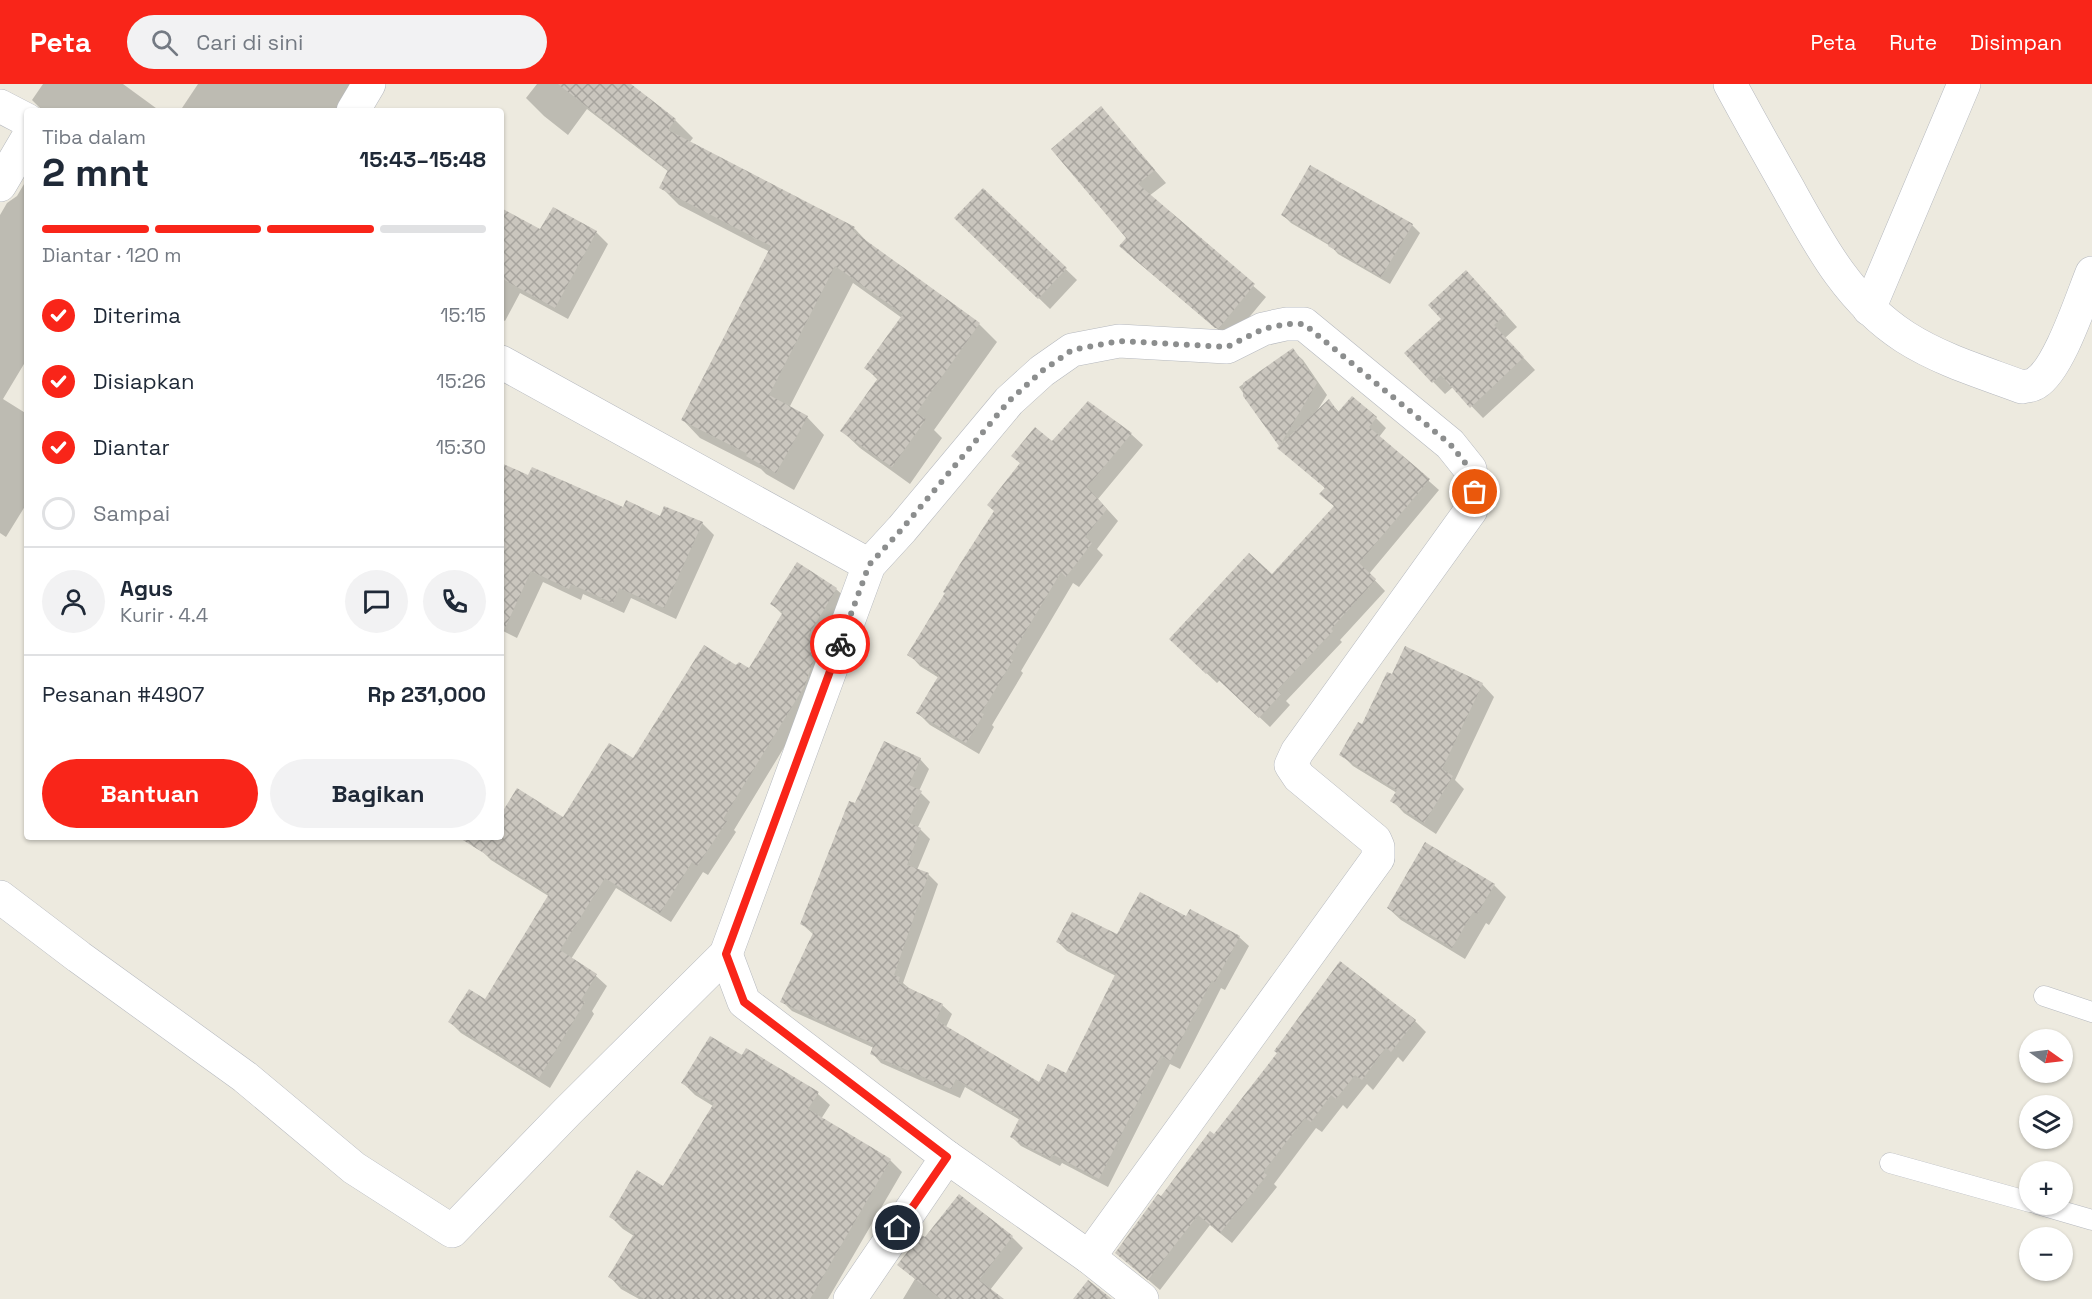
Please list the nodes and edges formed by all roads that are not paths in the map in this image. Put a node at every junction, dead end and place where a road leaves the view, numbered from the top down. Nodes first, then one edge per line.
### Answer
1 (369, 84) edge
2 (1730, 84) edge
3 (1964, 84) edge
4 (0, 106) edge
5 (355, 108) edge
6 (24, 118) edge
7 (24, 144) edge
8 (0, 185) edge
9 (2092, 273) edge
10 (1869, 309) junction
11 (504, 364) edge
12 (869, 565) junction
13 (0, 897) edge
14 (726, 954) junction
15 (2044, 996) dead end
16 (2092, 1012) edge
17 (947, 1157) junction
18 (1890, 1163) dead end
19 (2019, 1199) edge
20 (2073, 1214) edge
21 (2092, 1220) edge
22 (1089, 1257) junction
23 (850, 1299) edge
24 (1142, 1299) edge

1 - 5 street
2 - 10 street
3 - 10 street
4 - 6 street
7 - 8 street
9 - 10 street
11 - 12 street
12 - 14 street
12 - 22 street
13 - 14 street
14 - 17 street
15 - 16 lane
17 - 22 street
17 - 23 street
18 - 19 lane
20 - 21 lane
22 - 24 street

